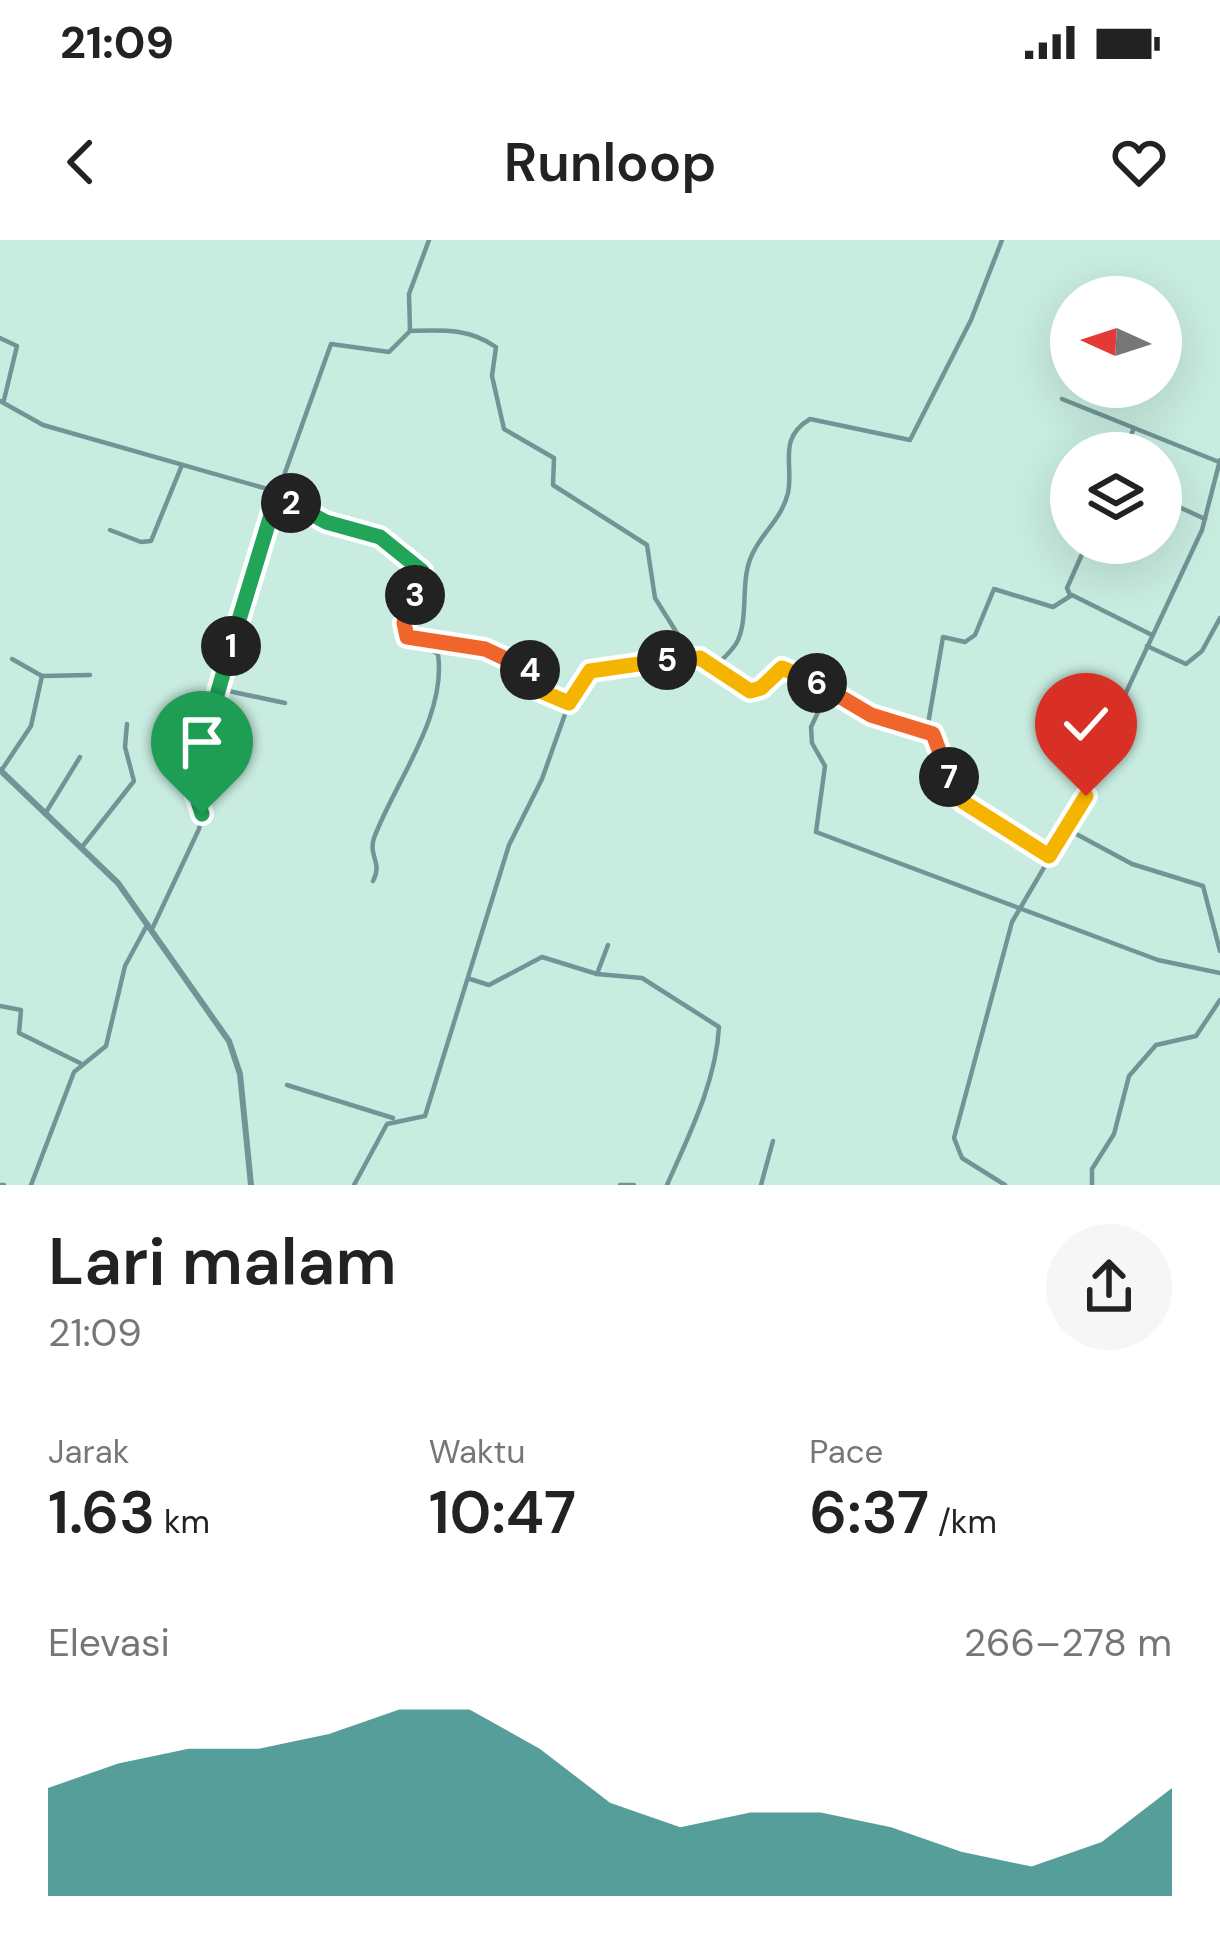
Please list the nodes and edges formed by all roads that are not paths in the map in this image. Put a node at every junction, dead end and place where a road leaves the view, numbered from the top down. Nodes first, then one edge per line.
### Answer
1 (429, 240) edge
2 (1002, 240) edge
3 (410, 332) junction
4 (0, 338) edge
5 (2, 401) edge
6 (1085, 408) edge
7 (1135, 428) junction
8 (1133, 432) edge
9 (1220, 461) edge
10 (183, 463) junction
11 (277, 494) junction
12 (1182, 508) edge
13 (1205, 519) junction
14 (110, 530) dead end
15 (1078, 564) edge
16 (1070, 595) junction
17 (1220, 618) edge
18 (1152, 635) junction
19 (422, 641) junction
20 (1147, 646) junction
21 (692, 657) junction
22 (12, 659) dead end
23 (714, 668) junction
24 (90, 675) dead end
25 (42, 676) junction
26 (219, 689) junction
27 (829, 689) junction
28 (569, 703) junction
29 (285, 704) dead end
30 (127, 724) dead end
31 (927, 730) junction
32 (80, 757) dead end
33 (0, 771) edge
34 (45, 814) junction
35 (1066, 829) junction
36 (82, 848) junction
37 (1049, 856) junction
38 (373, 880) dead end
39 (1021, 904) junction
40 (1216, 914) edge
41 (151, 925) junction
42 (608, 945) dead end
43 (1220, 951) edge
44 (1220, 973) edge
45 (597, 974) junction
46 (470, 980) junction
47 (1220, 1000) edge
48 (0, 1006) edge
49 (81, 1063) junction
50 (287, 1085) dead end
51 (398, 1120) junction
52 (773, 1141) dead end
53 (31, 1185) edge
54 (251, 1185) edge
55 (354, 1185) edge
56 (620, 1185) edge
57 (634, 1185) edge
58 (667, 1185) edge
59 (761, 1185) edge
60 (1005, 1185) edge
61 (1092, 1185) edge

1 - 3 street
2 - 23 street
3 - 11 street
3 - 21 street
4 - 5 street
5 - 10 street
6 - 7 street
7 - 8 street
7 - 9 street
9 - 13 street
10 - 11 street
10 - 14 street
11 - 19 street
11 - 26 street
12 - 13 street
13 - 18 street
15 - 16 street
16 - 18 street
16 - 31 street
17 - 20 street
18 - 20 street
19 - 28 street
19 - 38 street
20 - 35 street
21 - 23 street
21 - 28 street
22 - 25 street
23 - 27 street
24 - 25 street
25 - 33 street
26 - 29 street
26 - 41 street
27 - 31 street
27 - 39 street
28 - 46 street
30 - 36 street
31 - 37 street
32 - 34 street
33 - 34 street
34 - 36 street
35 - 37 street
35 - 40 street
36 - 41 street
37 - 39 street
39 - 44 street
39 - 60 street
40 - 43 street
41 - 49 street
41 - 54 street
42 - 45 street
45 - 46 street
45 - 58 street
46 - 51 street
47 - 61 street
48 - 49 street
49 - 53 street
50 - 51 street
51 - 55 street
52 - 59 street
56 - 57 street

